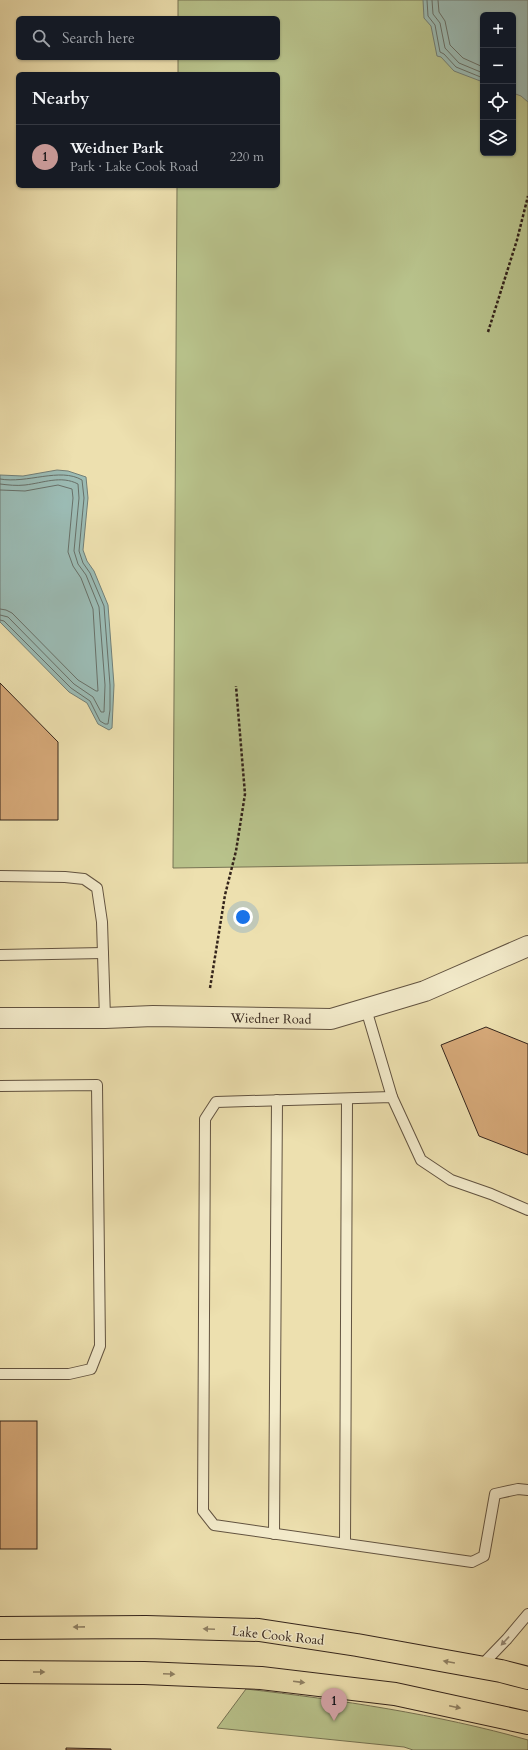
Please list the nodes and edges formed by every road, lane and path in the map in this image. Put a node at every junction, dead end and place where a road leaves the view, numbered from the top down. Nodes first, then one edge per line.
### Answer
1 (528, 196) edge
2 (488, 332) dead end
3 (236, 686) dead end
4 (0, 876) edge
5 (528, 946) edge
6 (103, 953) junction
7 (0, 955) edge
8 (210, 988) dead end
9 (366, 1009) junction
10 (0, 1018) edge
11 (105, 1018) junction
12 (0, 1086) edge
13 (392, 1097) junction
14 (347, 1099) junction
15 (277, 1100) junction
16 (528, 1210) edge
17 (0, 1374) edge
18 (528, 1490) edge
19 (274, 1534) junction
20 (345, 1543) junction
21 (528, 1614) edge
22 (0, 1628) edge
23 (480, 1667) junction
24 (0, 1672) edge
25 (528, 1678) edge
26 (528, 1723) edge

1 - 2 path
3 - 8 path
4 - 6 lane
5 - 9 street, Wiedner Road
6 - 7 lane
6 - 11 lane
9 - 11 street, Wiedner Road
9 - 13 lane
10 - 11 street, Wiedner Road
12 - 17 lane
13 - 14 lane
13 - 16 lane
14 - 15 lane
14 - 20 lane
15 - 19 lane
15 - 19 lane
18 - 20 lane
19 - 20 lane
21 -> 23 lane
23 -> 22 main road, Lake Cook Road
23 - 25 main road, Lake Cook Road
24 -> 26 main road

